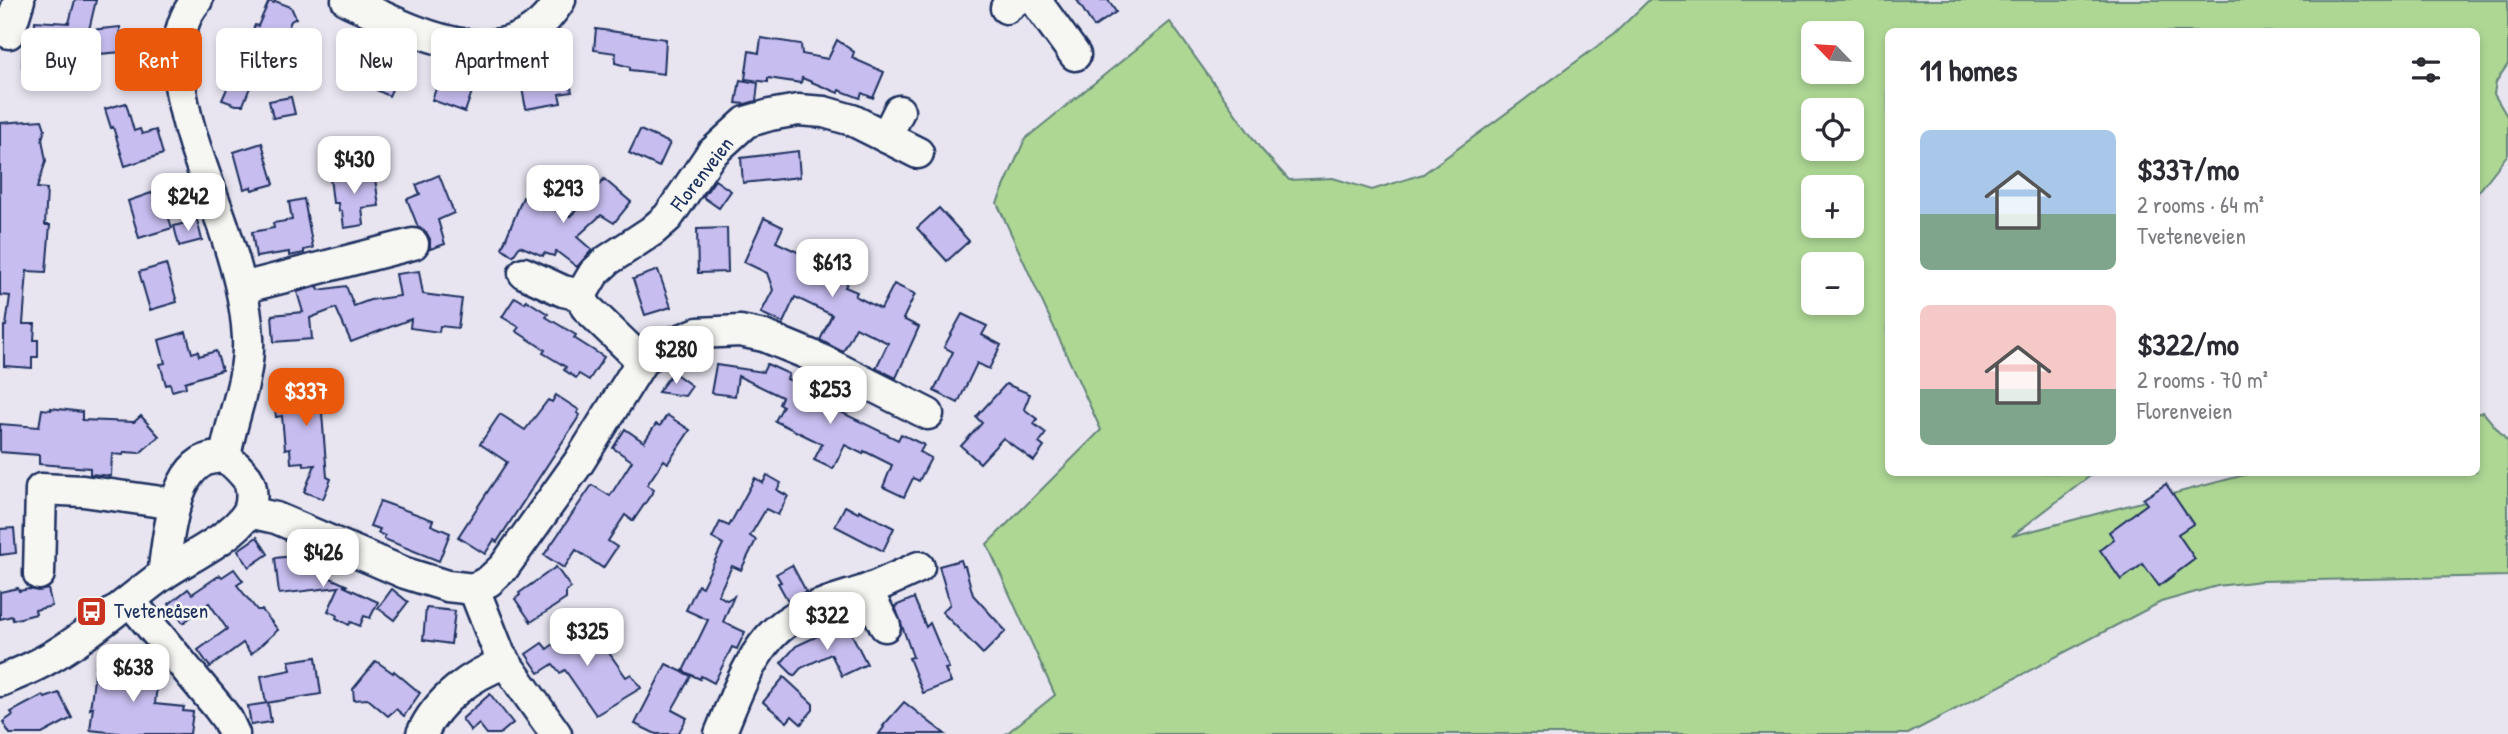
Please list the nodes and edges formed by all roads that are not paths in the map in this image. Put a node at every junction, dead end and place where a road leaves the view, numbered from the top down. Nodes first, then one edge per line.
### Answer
1 (19, 0) edge
2 (347, 0) edge
3 (561, 0) edge
4 (1035, 0) edge
5 (183, 4) edge
6 (9, 33) dead end
7 (1075, 55) dead end
8 (918, 153) dead end
9 (413, 244) dead end
10 (524, 273) dead end
11 (242, 288) junction
12 (580, 295) junction
13 (642, 362) junction
14 (919, 401) dead end
15 (225, 458) junction
16 (176, 504) junction
17 (249, 512) junction
18 (919, 567) dead end
19 (38, 574) dead end
20 (163, 575) junction
21 (474, 589) junction
22 (867, 590) junction
23 (130, 601) junction
24 (885, 626) dead end
25 (505, 663) junction
26 (0, 681) edge
27 (234, 734) edge
28 (422, 734) edge
29 (556, 734) edge
30 (720, 734) edge

1 - 6 street
2 - 3 street
4 - 7 street
5 - 11 street
8 - 12 street, Florenveien
9 - 11 street
10 - 12 street
11 - 15 street
12 - 13 street
13 - 14 street
13 - 21 street
15 - 16 street
15 - 17 street
16 - 19 street
16 - 20 street
17 - 20 street
17 - 21 street
18 - 22 street
20 - 23 street
21 - 25 street
22 - 24 street
22 - 30 street
23 - 26 street
23 - 27 street
25 - 28 street
25 - 29 street

